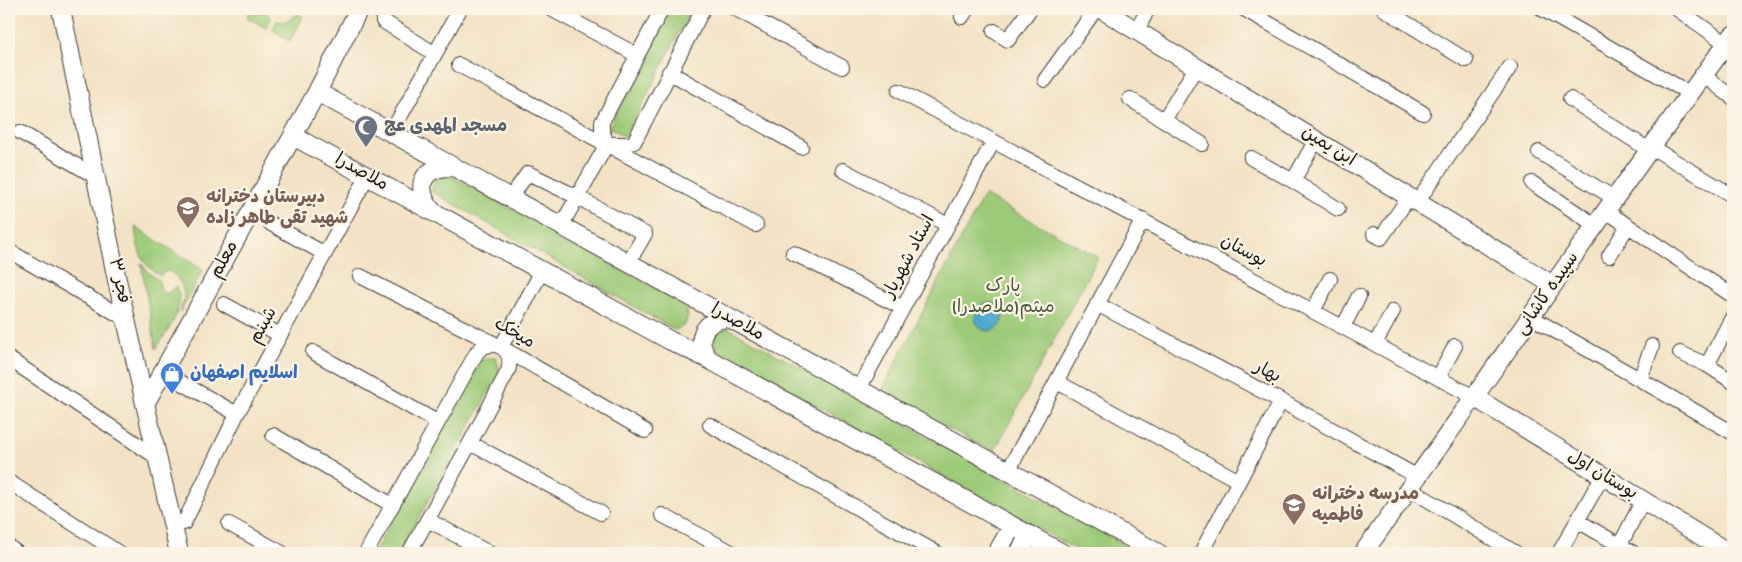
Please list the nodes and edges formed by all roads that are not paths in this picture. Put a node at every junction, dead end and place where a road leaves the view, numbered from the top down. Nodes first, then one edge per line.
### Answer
1 (61, 9) edge
2 (359, 9) edge
3 (460, 9) edge
4 (551, 9) edge
5 (662, 9) edge
6 (701, 9) edge
7 (736, 9) edge
8 (1030, 9) edge
9 (1096, 9) edge
10 (1101, 9) edge
11 (1148, 9) edge
12 (1244, 9) edge
13 (1384, 9) edge
14 (1542, 9) edge
15 (1677, 9) edge
16 (383, 21) dead end
17 (1137, 30) junction
18 (994, 31) dead end
19 (1730, 39) edge
20 (435, 54) junction
21 (637, 55) junction
22 (1466, 60) dead end
23 (459, 65) dead end
24 (1197, 66) junction
25 (842, 67) dead end
26 (1510, 67) dead end
27 (669, 72) junction
28 (1703, 75) junction
29 (1045, 80) dead end
30 (899, 90) dead end
31 (317, 92) junction
32 (1688, 94) junction
33 (1733, 98) edge
34 (1130, 99) dead end
35 (1570, 99) dead end
36 (1423, 113) dead end
37 (1164, 120) junction
38 (20, 132) dead end
39 (391, 132) junction
40 (293, 136) junction
41 (1316, 140) junction
42 (994, 142) junction
43 (607, 144) junction
44 (1202, 144) dead end
45 (418, 147) junction
46 (801, 147) dead end
47 (1650, 149) junction
48 (1539, 152) dead end
49 (1251, 158) dead end
50 (453, 167) junction
51 (843, 170) dead end
52 (367, 177) junction
53 (96, 178) junction
54 (1293, 181) junction
55 (1532, 183) dead end
56 (399, 194) junction
57 (1733, 196) edge
58 (577, 197) junction
59 (510, 198) junction
60 (1413, 199) junction
61 (1338, 209) dead end
62 (432, 211) junction
63 (1605, 211) junction
64 (1144, 220) junction
65 (271, 224) dead end
66 (756, 225) dead end
67 (948, 225) junction
68 (561, 226) junction
69 (1628, 226) junction
70 (1374, 234) dead end
71 (9, 251) edge
72 (793, 253) dead end
73 (325, 254) junction
74 (1609, 256) dead end
75 (628, 263) junction
76 (542, 271) junction
77 (360, 276) dead end
78 (1330, 280) dead end
79 (1553, 286) junction
80 (1359, 296) dead end
81 (1733, 296) edge
82 (696, 300) junction
83 (224, 304) dead end
84 (1096, 304) junction
85 (903, 308) junction
86 (1393, 311) dead end
87 (1314, 312) junction
88 (1733, 316) edge
89 (1531, 317) junction
90 (727, 318) junction
91 (126, 319) junction
92 (1343, 327) junction
93 (280, 335) junction
94 (671, 341) junction
95 (1375, 344) junction
96 (1455, 346) dead end
97 (1652, 346) dead end
98 (502, 347) junction
99 (313, 352) dead end
100 (1680, 353) dead end
101 (9, 359) edge
102 (710, 360) junction
103 (1707, 365) junction
104 (1438, 378) junction
105 (175, 379) dead end
106 (1640, 379) junction
107 (1057, 382) junction
108 (1733, 382) edge
109 (859, 389) junction
110 (1474, 398) junction
111 (1281, 401) junction
112 (144, 404) junction
113 (237, 414) junction
114 (437, 422) junction
115 (710, 425) dead end
116 (645, 431) dead end
117 (1733, 432) edge
118 (274, 436) dead end
119 (470, 443) junction
120 (158, 458) junction
121 (1008, 471) junction
122 (1602, 477) junction
123 (1239, 480) junction
124 (9, 482) edge
125 (1414, 483) junction
126 (1643, 500) junction
127 (392, 505) junction
128 (601, 513) dead end
129 (662, 515) dead end
130 (428, 520) junction
131 (1578, 521) junction
132 (184, 523) dead end
133 (229, 524) dead end
134 (1012, 526) junction
135 (1029, 535) junction
136 (9, 547) edge
137 (1618, 549) edge
138 (17, 553) edge
139 (119, 553) edge
140 (179, 553) edge
141 (282, 553) edge
142 (366, 553) edge
143 (409, 553) edge
144 (488, 553) edge
145 (734, 553) edge
146 (937, 553) edge
147 (997, 553) edge
148 (1019, 553) edge
149 (1062, 553) edge
150 (1158, 553) edge
151 (1201, 553) edge
152 (1363, 553) edge
153 (1516, 553) edge
154 (1559, 553) edge
155 (1633, 553) edge
156 (1729, 553) edge

1 - 53 street, فجر ۳
2 - 31 street, معلم
3 - 20 street
4 - 21 street
5 - 21 street
6 - 27 street
7 - 25 street
8 - 18 street
9 - 29 street
10 - 17 street, ابن یمین
11 - 17 street
12 - 36 street
13 - 22 street
14 - 32 street
15 - 19 street
16 - 20 street
17 - 24 street, ابن یمین
19 - 28 street, سپیده کاشانی
20 - 39 street
21 - 43 street
23 - 43 street
24 - 37 street
24 - 41 street, ابن یمین
26 - 60 street
27 - 43 street
27 - 46 street
28 - 32 street, سپیده کاشانی
28 - 33 street
30 - 42 street, بوستان
31 - 39 street, ملاصدرا
31 - 40 street, معلم
32 - 47 street, سپیده کاشانی
34 - 37 street
35 - 47 street
37 - 44 street
38 - 53 street
39 - 45 street, ملاصدرا
40 - 52 street, ملاصدرا
40 - 112 street, معلم
41 - 54 street
41 - 60 street, ابن یمین
42 - 64 street, بوستان
42 - 67 street, استاد شهریار
43 - 58 street
43 - 66 street
45 - 50 street, ملاصدرا
45 - 56 street
47 - 57 street
47 - 63 street, سپیده کاشانی
48 - 63 street
49 - 54 street
50 - 59 street, ملاصدرا
50 - 62 street
51 - 67 street
52 - 56 street, ملاصدرا
52 - 73 street, شبنم
53 - 91 street, فجر ۳
54 - 61 street
55 - 63 street
56 - 62 street, ملاصدرا
58 - 59 street
58 - 68 street
58 - 75 street
59 - 68 street, ملاصدرا
60 - 70 street
60 - 79 street, ابن یمین
62 - 76 street, ملاصدرا
63 - 69 street
63 - 79 street, سپیده کاشانی
64 - 84 street
64 - 87 street, بوستان
65 - 73 street
67 - 85 street, استاد شهریار
68 - 75 street, ملاصدرا
69 - 74 street
69 - 81 street
71 - 91 street
72 - 85 street
73 - 93 street, شبنم
75 - 82 street, ملاصدرا
76 - 94 street, ملاصدرا
76 - 98 street
77 - 98 street, میخک
78 - 87 street
79 - 89 street, سپیده کاشانی
80 - 92 street
82 - 90 street, ملاصدرا
82 - 94 street
83 - 93 street
84 - 107 street
84 - 111 street, بهار
85 - 109 street, استاد شهریار
86 - 95 street
87 - 92 street, بوستان
88 - 103 street
89 - 106 street
89 - 110 street, سپیده کاشانی
90 - 102 street
90 - 109 street, ملاصدرا
91 - 112 street, فجر ۳
92 - 95 street, بوستان
93 - 113 street, شبنم
94 - 102 street, ملاصدرا
95 - 104 street, بوستان
96 - 104 street
97 - 106 street
98 - 114 street, میخک
98 - 116 street, میخک
98 - 119 street, میخک
99 - 114 street
100 - 103 street
101 - 120 street
102 - 134 street, ملاصدرا
103 - 108 street
104 - 110 street, بوستان
105 - 113 street
106 - 117 street
107 - 121 street
107 - 123 street
109 - 121 street, ملاصدرا
110 - 122 street, بوستان اول
110 - 125 street, سپیده کاشانی
111 - 123 street
111 - 125 street, بهار
112 - 120 street, فجر ۳
113 - 132 street, شبنم
114 - 127 street, میخک
115 - 146 street
118 - 127 street
119 - 128 street
119 - 130 street, میخک
120 - 140 street, فجر ۳
121 - 150 street, ملاصدرا
122 - 126 street, بوستان اول
122 - 131 street
123 - 151 street
124 - 139 street
125 - 152 street, سپیده کاشانی
125 - 153 street, بهار
126 - 137 street
126 - 156 street, بوستان اول
127 - 142 street, میخک
129 - 145 street
130 - 143 street, میخک
130 - 144 street
131 - 137 street
131 - 154 street
133 - 141 street
134 - 135 street, ملاصدرا
134 - 147 street
135 - 148 street
135 - 149 street, ملاصدرا
136 - 138 street
137 - 155 street

